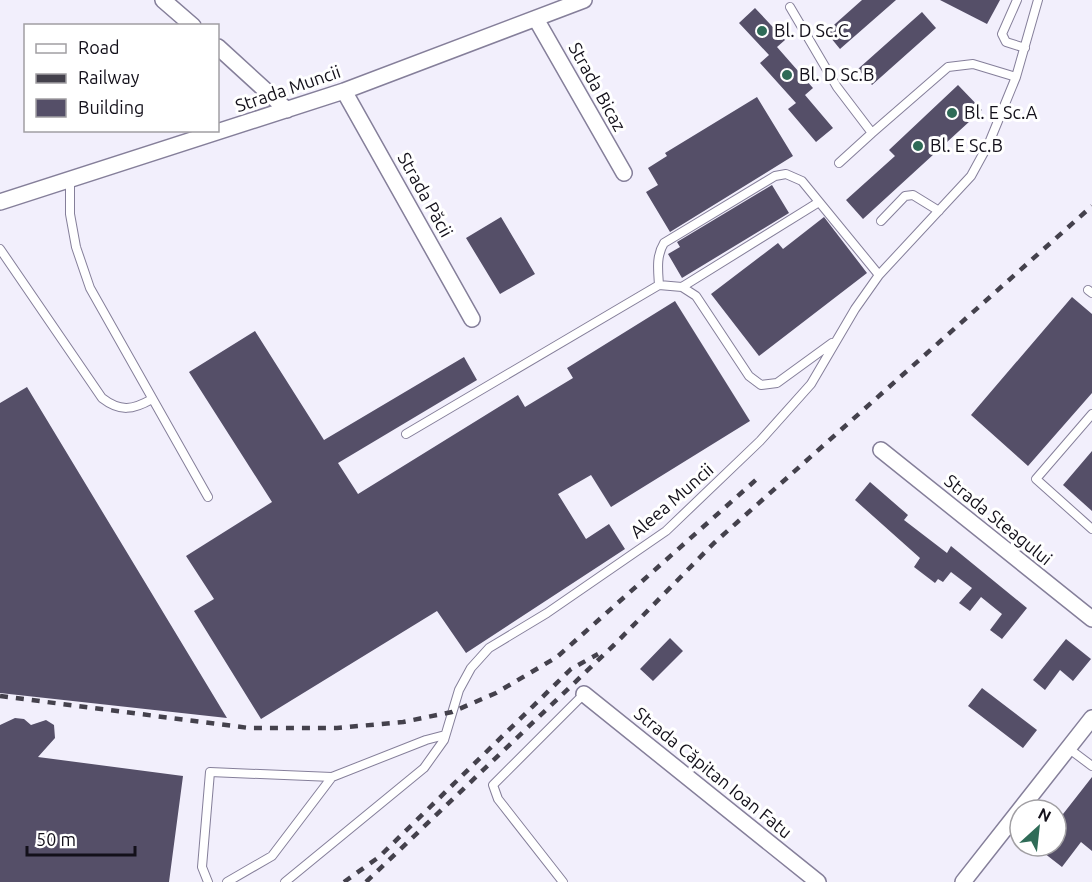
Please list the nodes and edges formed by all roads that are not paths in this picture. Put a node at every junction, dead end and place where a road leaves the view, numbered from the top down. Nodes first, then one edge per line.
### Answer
1 (163, 0) edge
2 (584, 0) edge
3 (1017, 0) edge
4 (1038, 0) edge
5 (790, 7) dead end
6 (536, 19) junction
7 (191, 24) edge
8 (219, 48) edge
9 (1025, 48) junction
10 (1016, 77) junction
11 (344, 91) junction
12 (287, 110) junction
13 (217, 132) edge
14 (219, 132) edge
15 (872, 133) junction
16 (839, 163) dead end
17 (624, 173) dead end
18 (69, 179) junction
19 (0, 202) edge
20 (819, 202) junction
21 (939, 211) junction
22 (881, 221) dead end
23 (0, 249) edge
24 (879, 275) junction
25 (659, 285) junction
26 (682, 287) junction
27 (472, 319) dead end
28 (836, 341) junction
29 (152, 399) junction
30 (1092, 414) edge
31 (406, 434) dead end
32 (880, 450) dead end
33 (208, 496) dead end
34 (1092, 529) edge
35 (1092, 619) edge
36 (584, 694) joint
37 (1092, 718) edge
38 (445, 735) junction
39 (1068, 748) junction
40 (1092, 766) edge
41 (332, 777) junction
42 (208, 882) edge
43 (227, 882) edge
44 (285, 882) edge
45 (563, 882) edge
46 (818, 882) edge
47 (963, 882) edge

1 - 7 street
2 - 6 street, Strada Muncii
3 - 9 lane
4 - 9 lane, Aleea Muncii
5 - 15 lane
6 - 11 street, Strada Muncii
6 - 17 street, Strada Bicaz
8 - 12 street
9 - 10 lane, Aleea Muncii
10 - 15 lane
10 - 21 lane, Aleea Muncii
11 - 12 street, Strada Muncii
11 - 27 street, Strada Păcii
12 - 14 street, Strada Muncii
13 - 18 street, Strada Muncii
15 - 16 lane
18 - 19 street, Strada Muncii
18 - 29 lane
20 - 24 lane
20 - 25 lane
20 - 26 lane
21 - 22 lane
21 - 24 lane, Aleea Muncii
23 - 29 lane
24 - 28 lane, Aleea Muncii
25 - 26 lane
25 - 31 lane
26 - 28 lane
28 - 38 lane, Aleea Muncii
29 - 33 lane
30 - 34 lane
32 - 35 street, Strada Steagului
36 - 45 lane
36 - 46 street, Strada Căpitan Ioan Fatu
37 - 39 street
38 - 41 lane
38 - 44 lane, Aleea Muncii
39 - 40 lane
39 - 47 street
41 - 42 lane
41 - 43 lane

